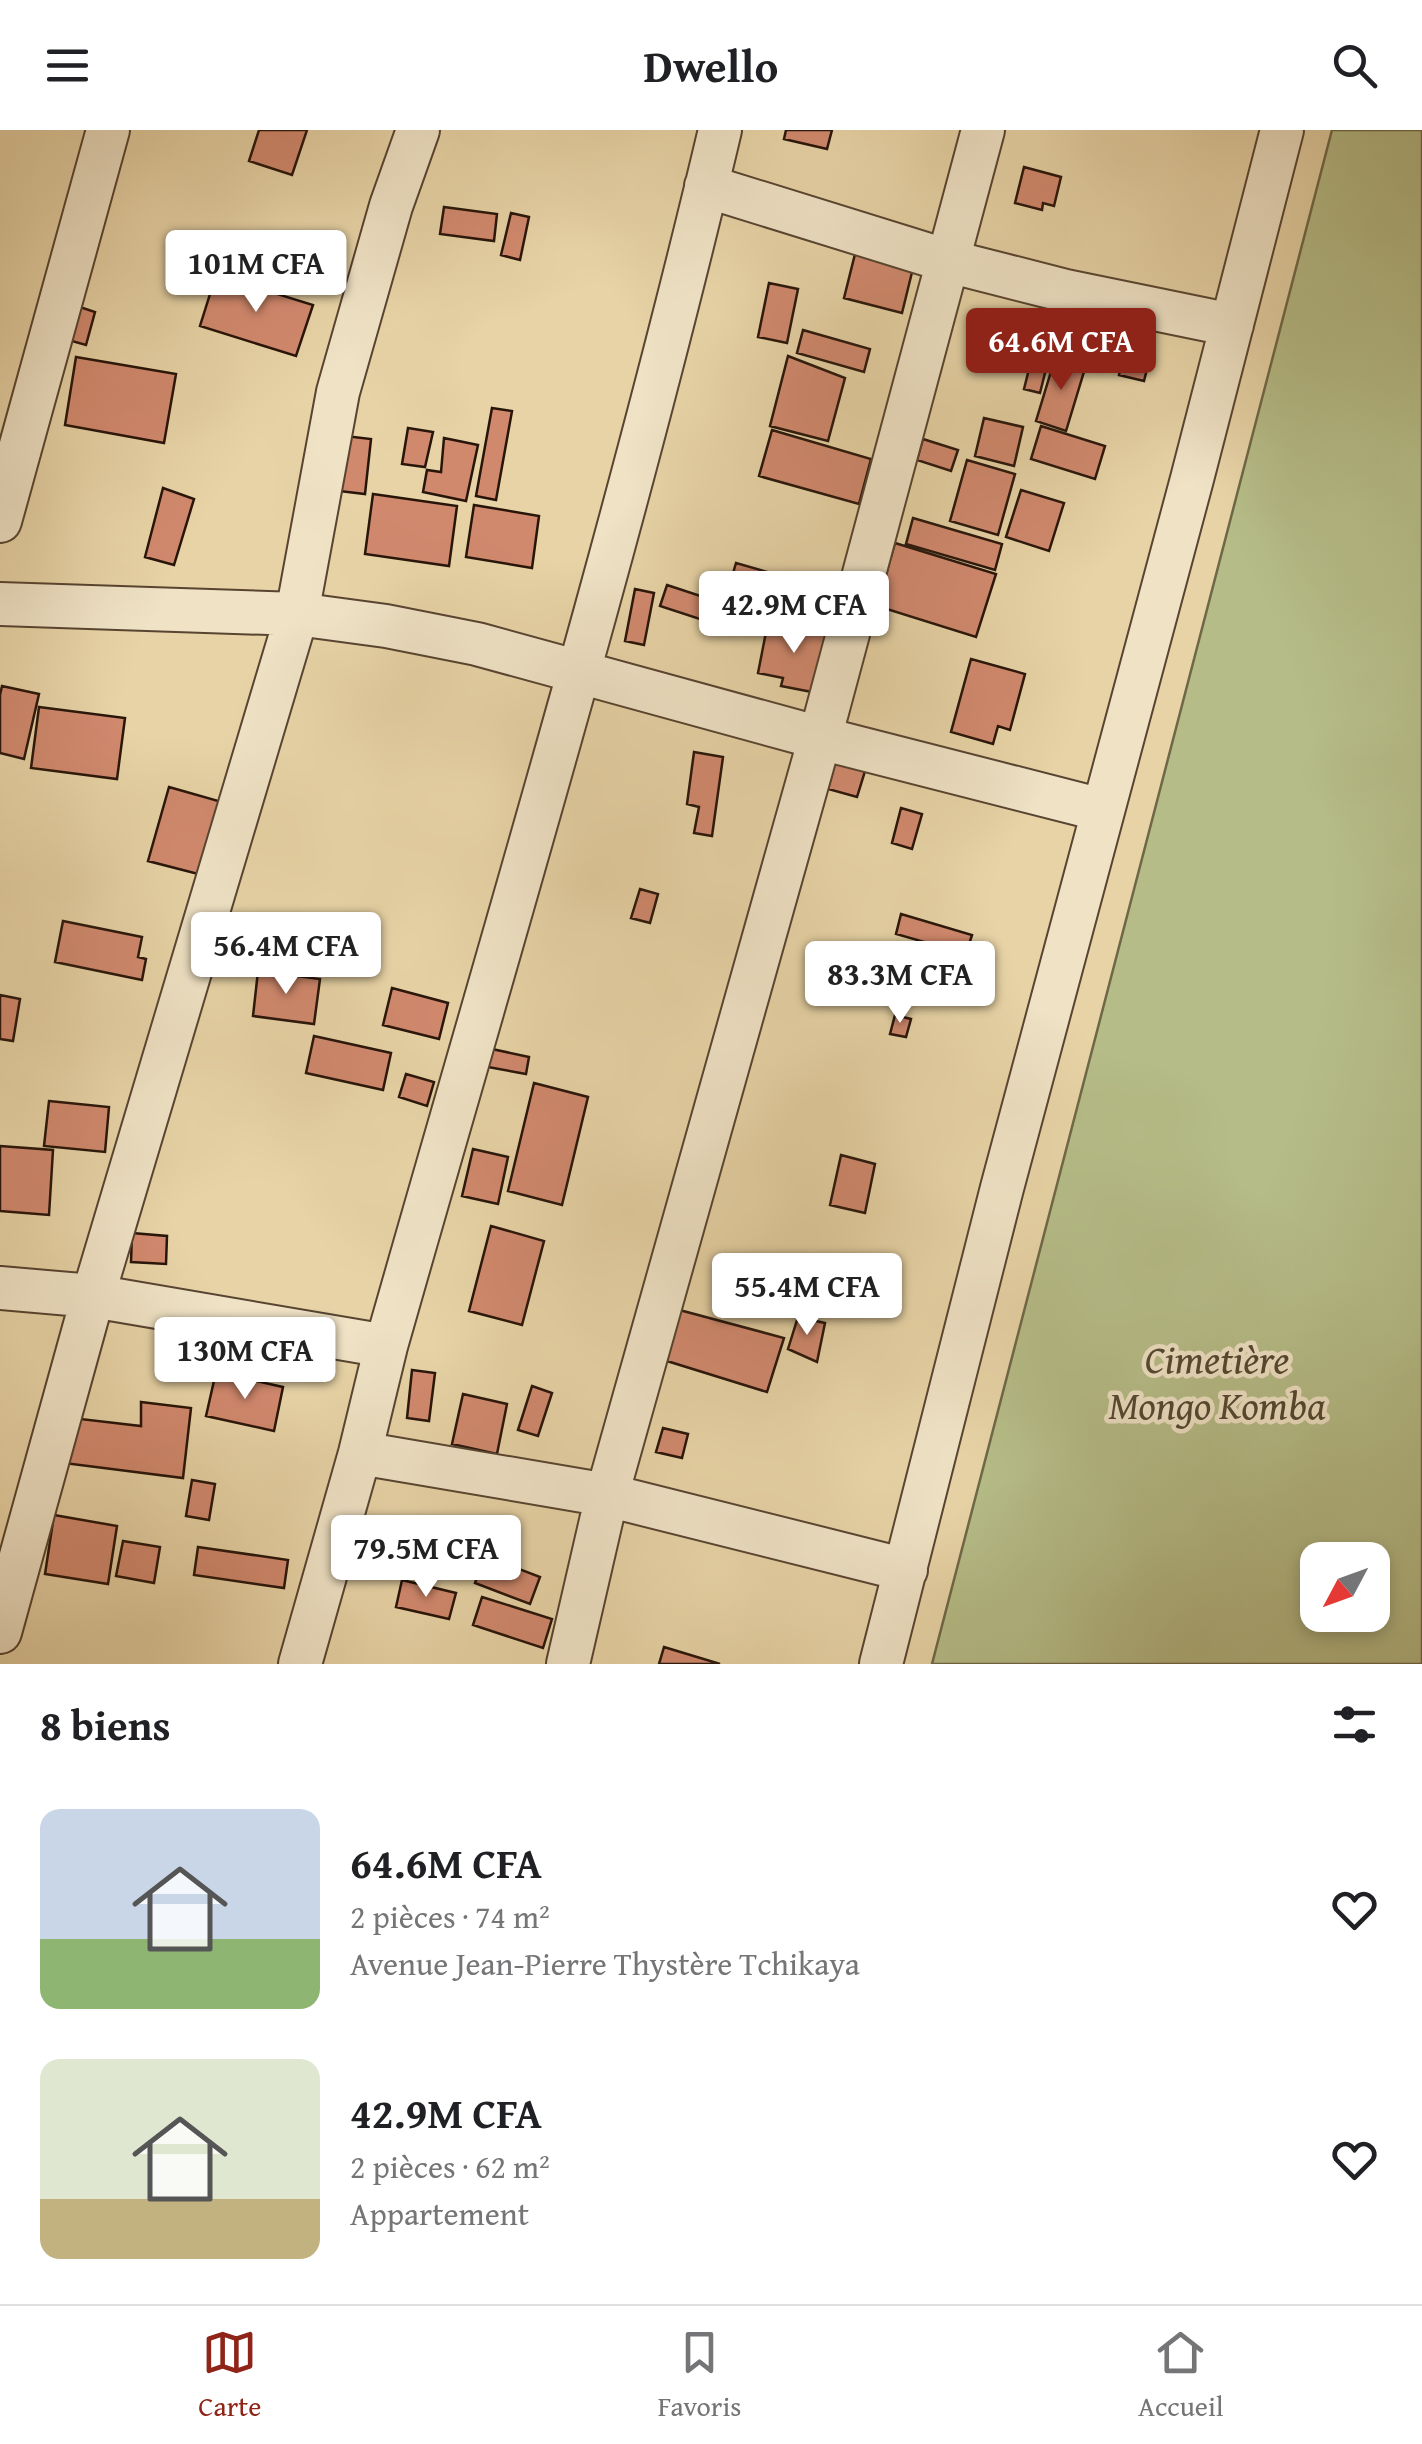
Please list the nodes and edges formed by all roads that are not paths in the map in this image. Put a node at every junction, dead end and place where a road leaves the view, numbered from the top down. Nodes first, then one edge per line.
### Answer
1 (108, 130) edge
2 (418, 130) edge
3 (720, 130) edge
4 (983, 130) edge
5 (1282, 130) edge
6 (706, 186) junction
7 (948, 261) junction
8 (1232, 325) junction
9 (0, 521) edge
10 (0, 604) edge
11 (296, 614) junction
12 (579, 672) junction
13 (820, 738) junction
14 (1102, 810) junction
15 (0, 1288) edge
16 (93, 1296) junction
17 (386, 1346) junction
18 (360, 1453) junction
19 (607, 1495) junction
20 (906, 1570) junction
21 (0, 1632) edge
22 (300, 1664) edge
23 (568, 1664) edge
24 (881, 1664) edge

1 - 9 street
2 - 11 street
3 - 6 street
4 - 7 street
5 - 8 street
6 - 7 street
6 - 12 street
7 - 8 street
7 - 13 street
8 - 14 street
10 - 11 street
11 - 12 street
11 - 16 street
12 - 13 street
12 - 17 street
13 - 14 street
13 - 19 street
14 - 20 street
15 - 16 street
16 - 17 street
16 - 21 street
17 - 18 street
18 - 19 street
18 - 22 street
19 - 20 street
19 - 23 street
20 - 24 street

